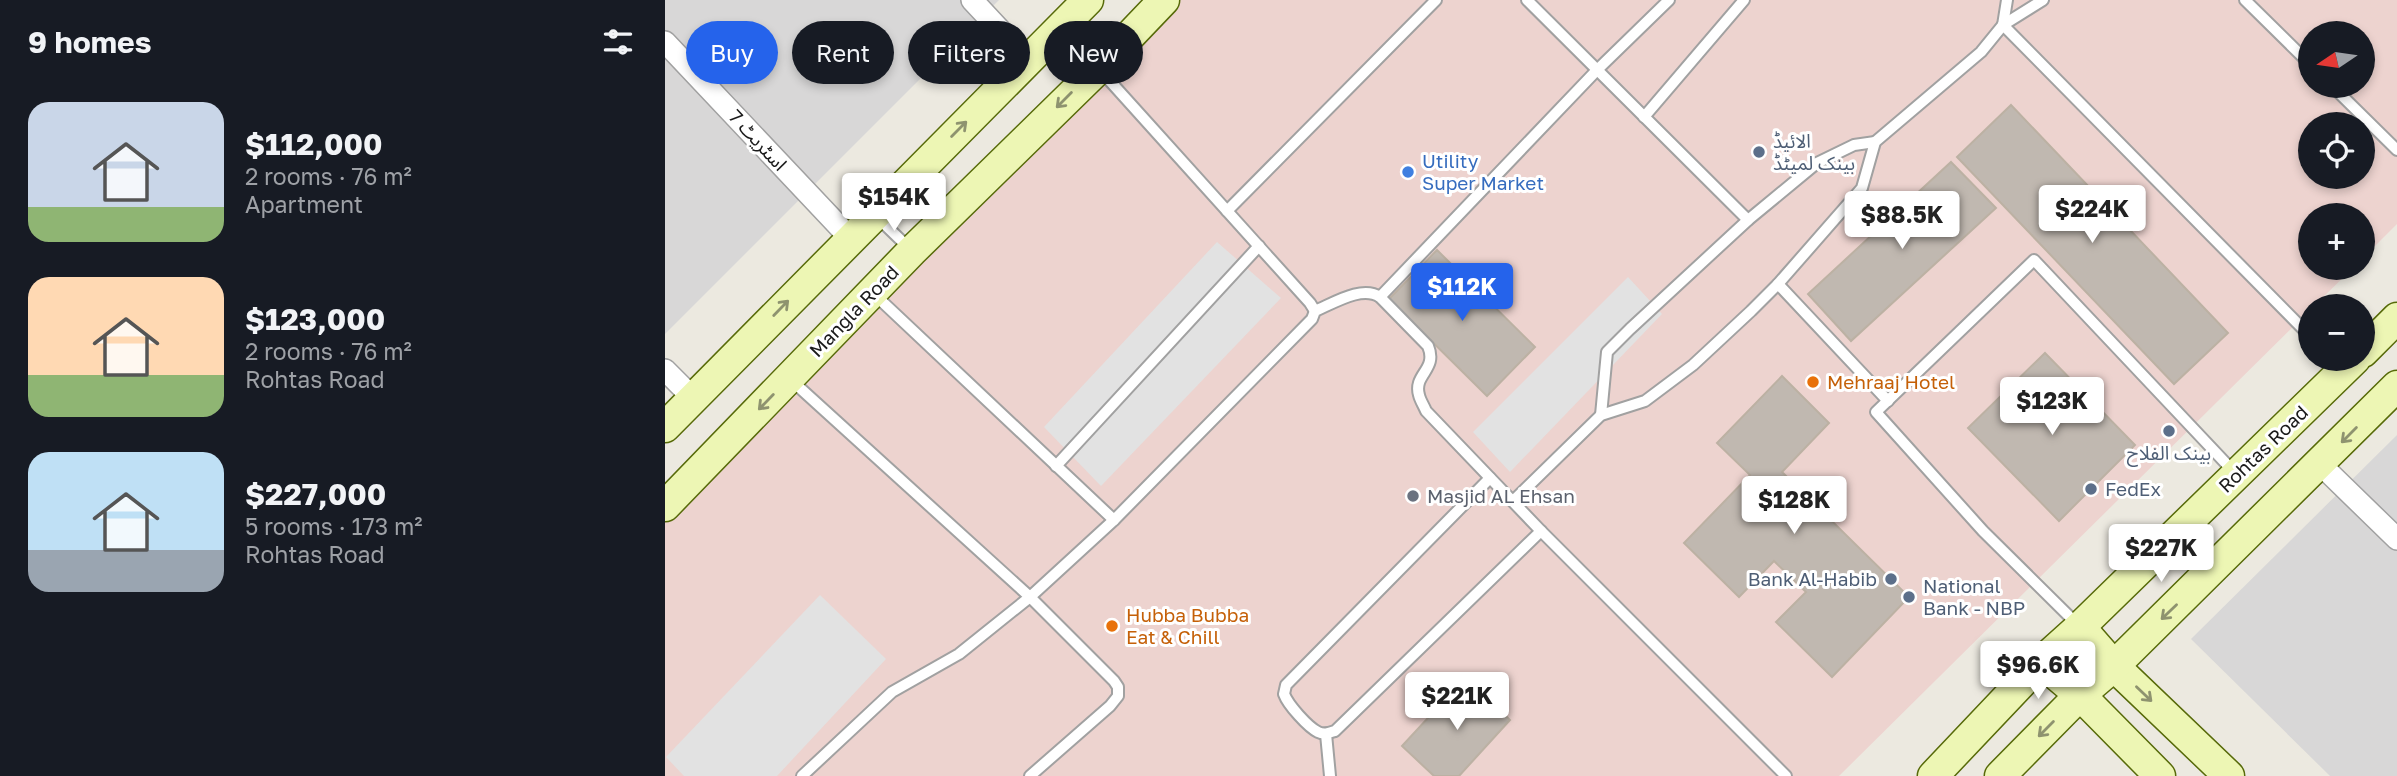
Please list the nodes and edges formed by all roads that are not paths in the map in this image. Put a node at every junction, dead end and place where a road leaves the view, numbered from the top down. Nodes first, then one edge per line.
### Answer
1 (972, 0) edge
2 (1088, 0) edge
3 (1164, 0) edge
4 (1436, 0) edge
5 (1527, 0) edge
6 (1669, 0) edge
7 (1744, 0) edge
8 (2007, 0) edge
9 (2043, 0) edge
10 (2245, 0) edge
11 (992, 21) edge
12 (1143, 22) edge
13 (2003, 25) junction
14 (668, 51) edge
15 (2298, 52) edge
16 (1030, 58) edge
17 (1597, 70) junction
18 (1004, 84) edge
19 (1083, 84) edge
20 (1113, 84) edge
21 (2344, 98) edge
22 (1644, 117) junction
23 (1875, 142) junction
24 (2397, 150) edge
25 (1227, 211) junction
26 (875, 215) junction
27 (1748, 219) junction
28 (850, 238) junction
29 (1259, 246) junction
30 (912, 251) junction
31 (1779, 284) junction
32 (872, 292) junction
33 (1380, 297) junction
34 (1315, 311) junction
35 (2397, 318) edge
36 (2298, 324) edge
37 (2375, 337) edge
38 (665, 370) edge
39 (2338, 371) edge
40 (789, 378) junction
41 (2397, 386) edge
42 (693, 398) junction
43 (1888, 401) junction
44 (1601, 415) junction
45 (665, 427) edge
46 (2320, 464) junction
47 (1056, 466) junction
48 (2237, 475) junction
49 (1490, 478) junction
50 (1513, 501) junction
51 (665, 506) edge
52 (1114, 520) junction
53 (1541, 531) junction
54 (2397, 539) edge
55 (1030, 597) junction
56 (2080, 627) junction
57 (2041, 662) junction
58 (2114, 666) junction
59 (2080, 695) junction
60 (1326, 734) junction
61 (802, 776) edge
62 (1030, 776) edge
63 (1329, 776) edge
64 (1786, 776) edge
65 (1933, 776) edge
66 (2000, 776) edge
67 (2160, 776) edge
68 (2229, 776) edge

1 - 11 street
2 - 16 main road
3 - 12 main road, Mangla Road
4 - 25 lane
5 - 17 lane
6 - 17 lane
7 - 22 lane
8 - 13 lane
9 - 13 lane
10 - 15 lane
13 - 23 lane
13 - 36 lane
14 - 28 street, اسٹریٹ 7
17 - 22 lane
17 - 33 lane
26 -> 18 main road
19 -> 30 main road, Mangla Road
20 - 25 lane
21 - 24 lane
22 - 27 lane
23 - 27 lane
23 - 31 lane
25 - 29 lane
26 - 28 main road
26 - 30 lane
27 - 44 lane
42 -> 28 main road
29 - 34 lane
29 - 47 lane
30 - 32 main road, Mangla Road
31 - 43 lane
31 - 44 lane
32 - 40 main road, Mangla Road
32 - 47 lane
33 - 34 lane
33 - 49 lane
34 - 52 lane
35 - 37 main road, Rohtas Road
38 - 42 street
39 - 48 main road, Rohtas Road
40 -> 51 main road, Mangla Road
40 - 55 lane
41 -> 46 main road
42 - 45 main road
43 - 48 lane
43 - 56 lane
44 - 50 lane
46 - 54 street
46 -> 58 main road
47 - 52 lane
48 - 56 main road, Rohtas Road
49 - 50 lane
49 - 60 lane
50 - 53 lane
52 - 55 lane
53 - 60 lane
53 - 64 lane
55 - 61 lane
55 - 62 lane
56 - 57 main road, Rohtas Road
56 - 58 main road
57 - 59 main road
57 - 65 main road, Rohtas Road
58 - 59 main road
58 -> 68 main road
59 -> 66 main road
59 - 67 main road
60 - 63 lane

